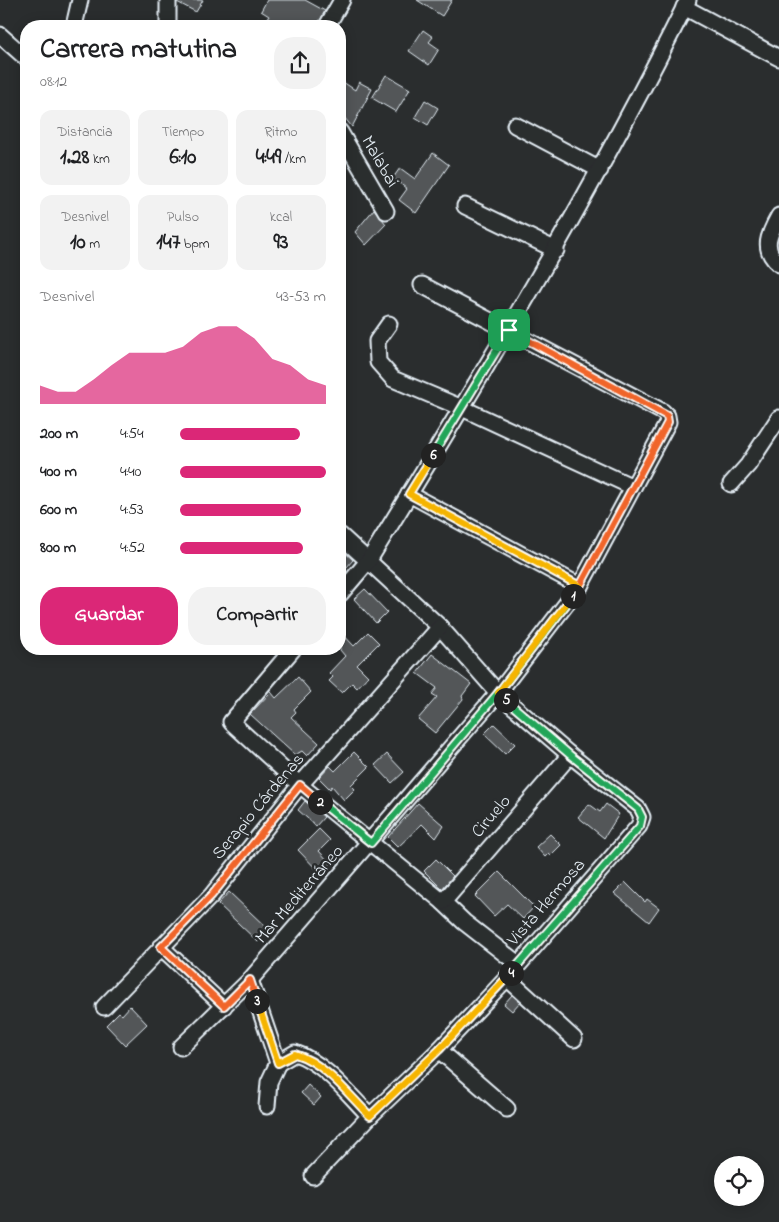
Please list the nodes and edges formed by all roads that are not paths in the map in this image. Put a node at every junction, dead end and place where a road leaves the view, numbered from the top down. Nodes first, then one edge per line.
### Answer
1 (80, 0) edge
2 (168, 0) edge
3 (342, 0) edge
4 (686, 4) edge
5 (75, 20) edge
6 (168, 20) edge
7 (330, 20) edge
8 (0, 35) edge
9 (20, 53) edge
10 (779, 58) edge
11 (515, 125) dead end
12 (346, 142) edge
13 (600, 170) junction
14 (464, 206) dead end
15 (386, 211) dead end
16 (779, 216) edge
17 (556, 250) junction
18 (779, 264) edge
19 (422, 285) dead end
20 (389, 324) dead end
21 (509, 330) junction
22 (462, 408) junction
23 (779, 418) edge
24 (731, 484) dead end
25 (633, 487) junction
26 (409, 494) junction
27 (346, 540) edge
28 (369, 560) junction
29 (580, 586) junction
30 (346, 587) edge
31 (440, 627) junction
32 (288, 655) edge
33 (498, 693) junction
34 (570, 755) junction
35 (300, 785) junction
36 (371, 843) junction
37 (444, 902) junction
38 (161, 947) junction
39 (518, 964) junction
40 (507, 978) junction
41 (250, 980) junction
42 (224, 1006) junction
43 (104, 1007) dead end
44 (574, 1039) dead end
45 (181, 1047) dead end
46 (439, 1050) junction
47 (278, 1063) junction
48 (267, 1106) dead end
49 (507, 1109) dead end
50 (370, 1116) junction
51 (313, 1176) dead end

1 - 5 street
2 - 6 street
3 - 7 street
4 - 10 street
4 - 13 street
8 - 9 street
11 - 13 street
12 - 15 street, Malabai
13 - 17 street
14 - 17 street
16 - 18 street
17 - 21 street
19 - 21 street
20 - 22 street
21 - 22 street
21 - 25 street, Mar Mediterráneo
22 - 25 street
22 - 26 street
23 - 24 street
25 - 29 street, Mar Mediterráneo
26 - 28 street
26 - 29 street
27 - 28 street
28 - 30 street
28 - 31 street
29 - 33 street, Mar Mediterráneo
31 - 33 street
31 - 35 street, Serapio Cárdenas
32 - 35 street
33 - 34 street
33 - 36 street, Mar Mediterráneo
34 - 37 street, Ciruelo
34 - 39 street, Vista Hermosa
35 - 36 street
35 - 38 street, Serapio Cárdenas
36 - 37 street
36 - 41 street, Mar Mediterráneo
37 - 39 street
38 - 42 street
38 - 43 street, Serapio Cárdenas
39 - 40 street, Vista Hermosa
40 - 44 street
40 - 46 street, Vista Hermosa
41 - 42 street, Mar Mediterráneo
41 - 47 street
42 - 45 street, Mar Mediterráneo
46 - 49 street
46 - 50 street, Vista Hermosa
47 - 48 street
47 - 50 street
50 - 51 street, Vista Hermosa

